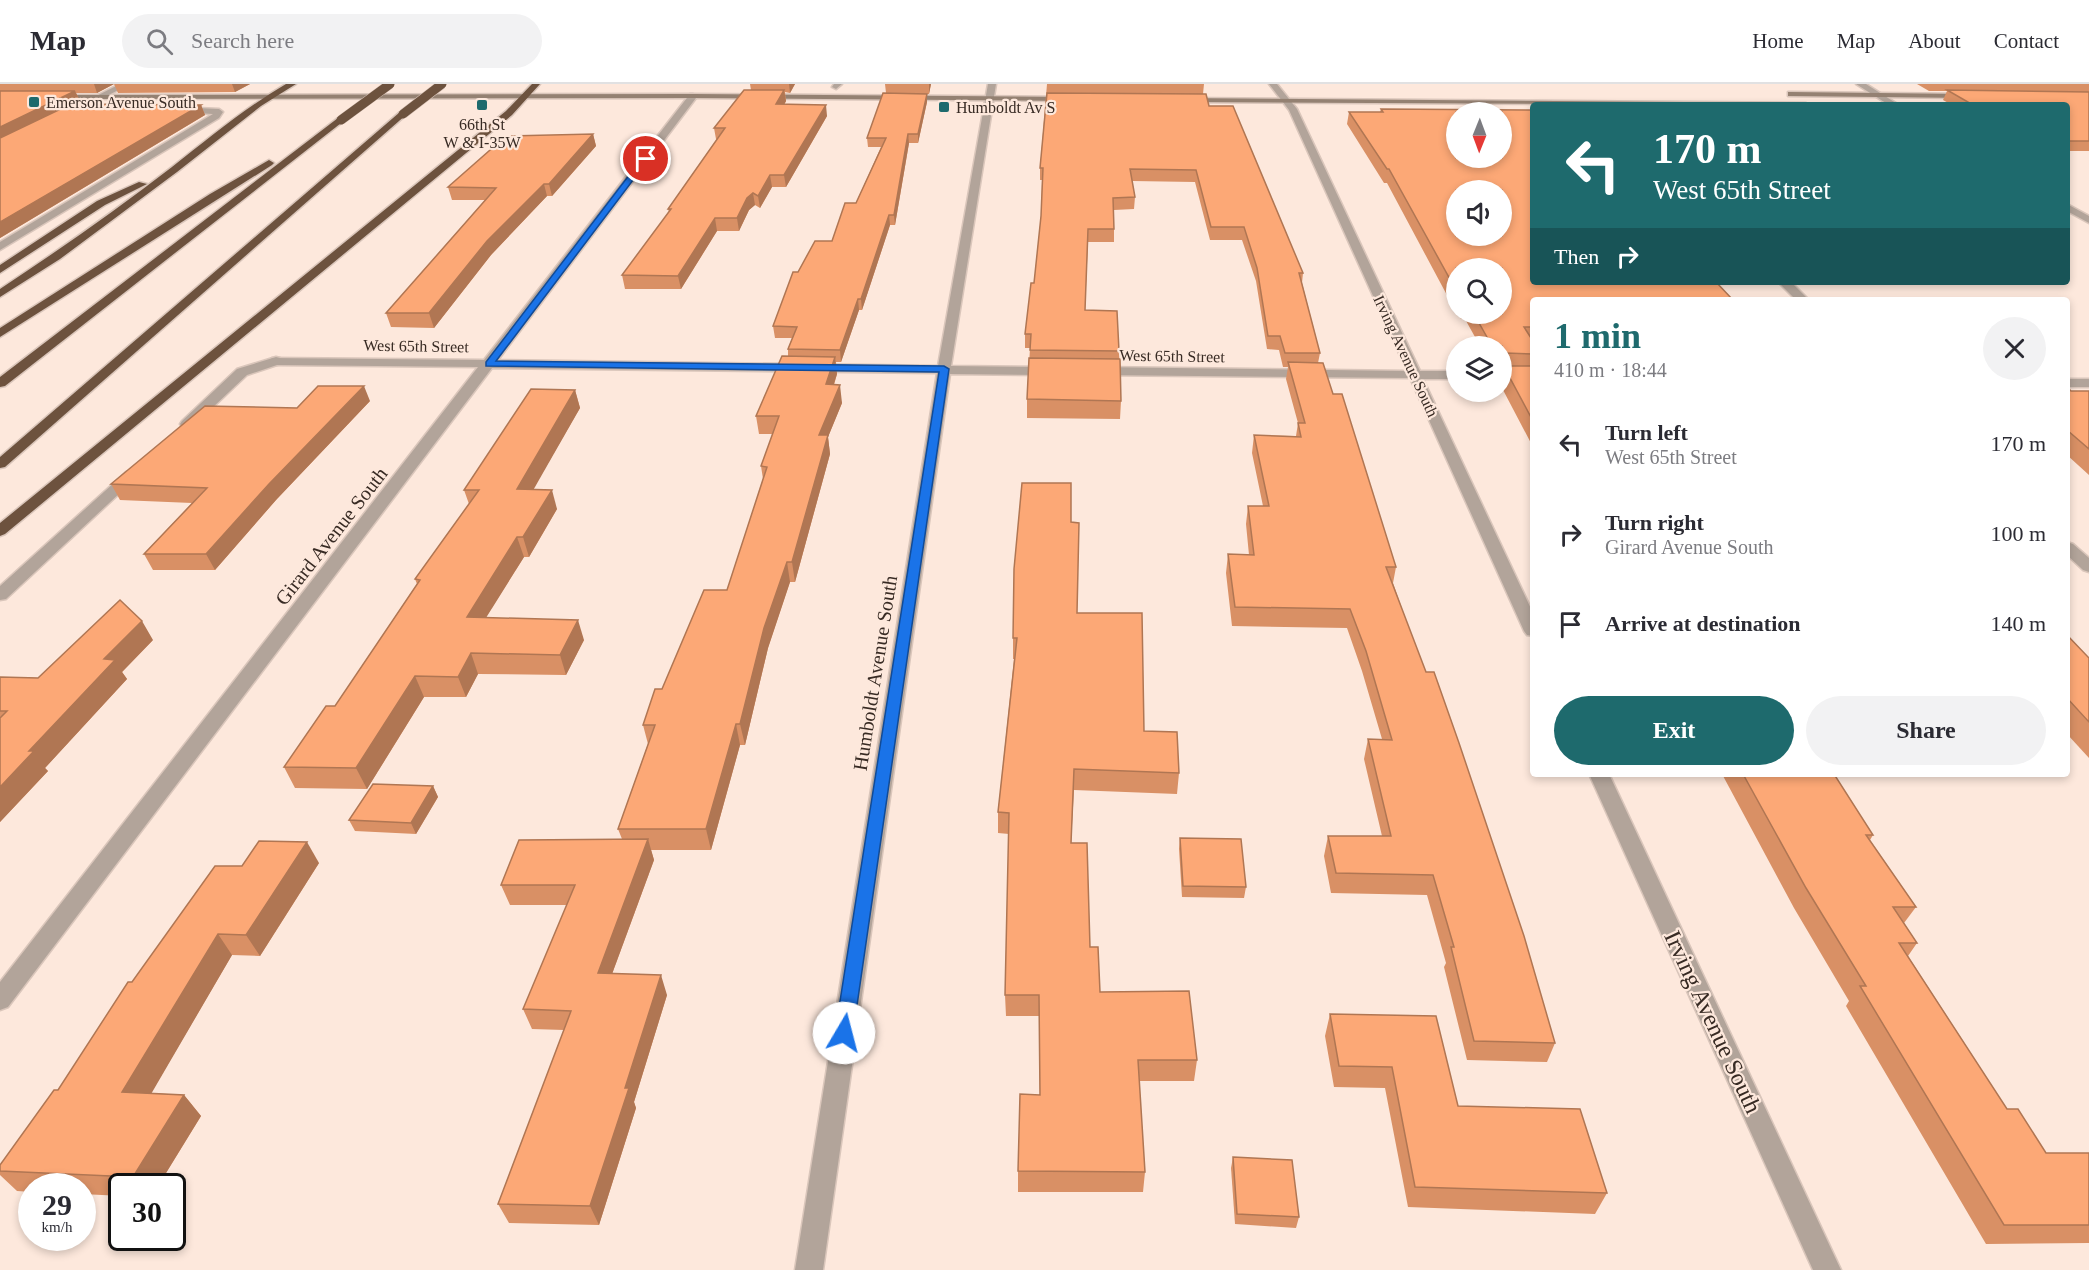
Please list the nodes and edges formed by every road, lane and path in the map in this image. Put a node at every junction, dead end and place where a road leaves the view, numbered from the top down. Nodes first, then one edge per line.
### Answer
1 (106, 84) edge
2 (126, 84) edge
3 (136, 84) edge
4 (292, 84) edge
5 (390, 84) edge
6 (442, 84) edge
7 (536, 84) edge
8 (1860, 84) edge
9 (837, 86) edge
10 (825, 87) dead end
11 (848, 87) dead end
12 (992, 89) edge
13 (1279, 91) edge
14 (1783, 94) dead end
15 (1878, 95) junction
16 (101, 96) junction
17 (693, 96) junction
18 (1972, 96) edge
19 (43, 97) edge
20 (271, 97) junction
21 (523, 97) junction
22 (1082, 99) edge
23 (1172, 100) edge
24 (1543, 102) edge
25 (1890, 102) edge
26 (75, 109) junction
27 (97, 109) edge
28 (166, 110) edge
29 (53, 120) edge
30 (301, 149) junction
31 (174, 170) junction
32 (2070, 209) edge
33 (2089, 220) edge
34 (0, 247) edge
35 (0, 270) edge
36 (1787, 285) edge
37 (0, 294) edge
38 (1800, 297) edge
39 (0, 333) edge
40 (489, 364) junction
41 (944, 369) junction
42 (1062, 371) edge
43 (1085, 371) edge
44 (1415, 375) junction
45 (1446, 375) edge
46 (0, 383) edge
47 (2070, 383) edge
48 (2089, 383) edge
49 (174, 435) edge
50 (0, 464) edge
51 (140, 467) edge
52 (0, 531) edge
53 (2070, 550) edge
54 (2089, 567) edge
55 (0, 596) edge
56 (1530, 624) edge
57 (1600, 777) edge
58 (0, 1000) edge
59 (809, 1270) edge
60 (1827, 1270) edge

1 - 2 main road
2 - 3 main road
2 - 16 street
4 - 20 highway
5 - 30 highway, bridge
6 - 50 highway, bridge
7 - 21 highway
8 - 15 street
9 - 10 main road
9 - 11 main road
12 - 17 main road
12 - 22 main road
12 - 41 street, Humboldt Avenue South
13 - 23 main road
13 - 24 main road
13 - 44 street, Irving Avenue South
14 - 15 main road
15 - 18 main road
15 - 25 street
16 - 19 main road
16 - 20 main road
16 - 26 street
17 - 21 main road
17 - 40 street, Girard Avenue South
20 - 21 main road
20 - 31 highway
21 - 52 highway
26 - 27 street
26 - 29 street
28 - 34 street
30 - 39 highway
30 - 46 highway
31 - 35 highway
31 - 37 highway
32 - 33 street
36 - 38 street
40 - 41 street, West 65th Street
40 - 49 street, West 65th Street
40 - 58 street, Girard Avenue South
41 - 42 street, West 65th Street
41 - 59 street, Humboldt Avenue South
43 - 44 street, West 65th Street
44 - 45 street, West 65th Street
44 - 56 street, Irving Avenue South
47 - 48 street
51 - 55 street
53 - 54 street
57 - 60 street, Irving Avenue South

